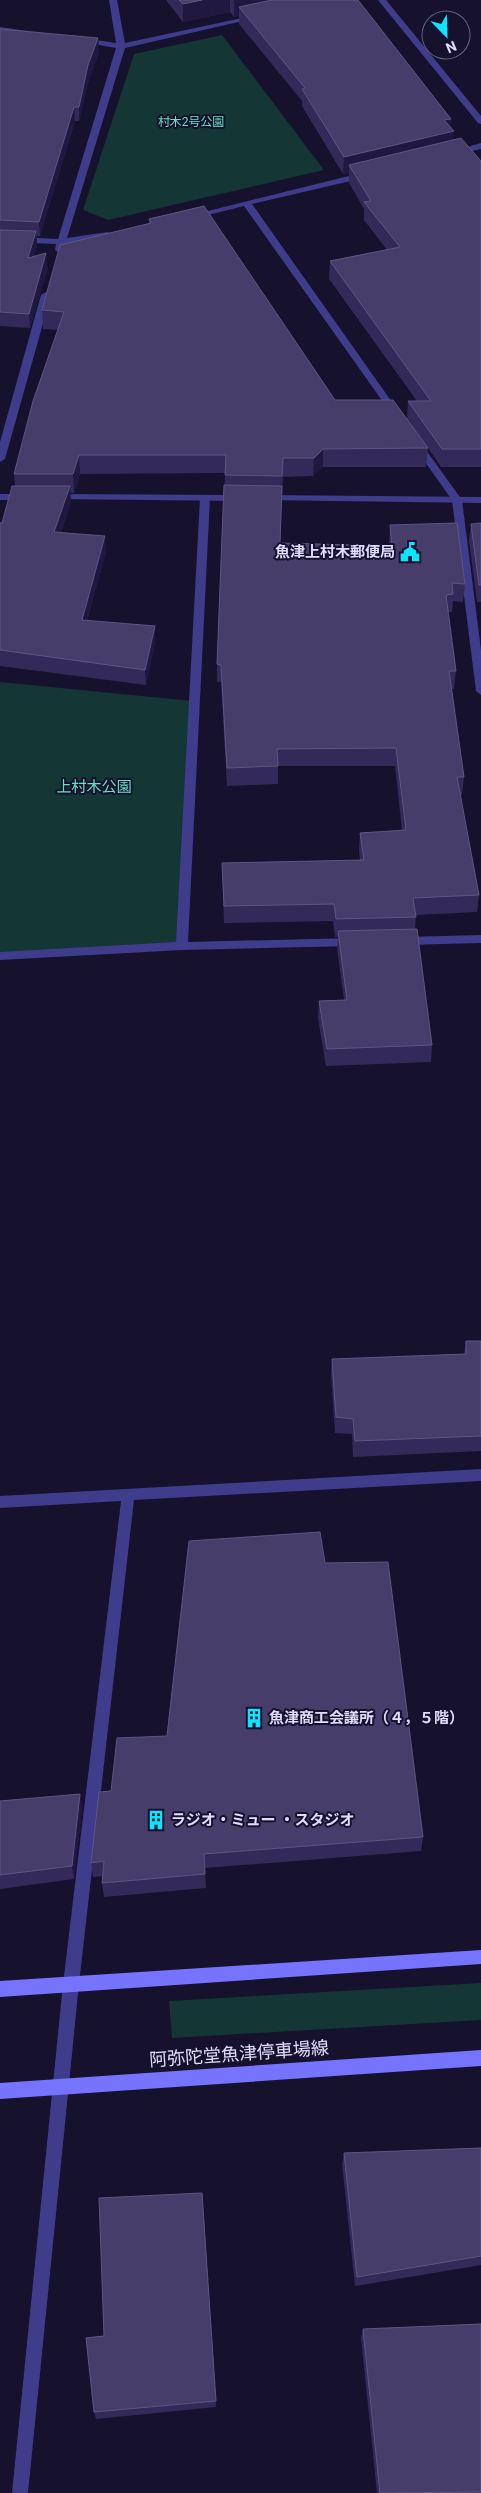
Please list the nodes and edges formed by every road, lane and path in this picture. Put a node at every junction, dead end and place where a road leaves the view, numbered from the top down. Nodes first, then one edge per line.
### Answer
1 (112, 0) edge
2 (382, 0) edge
3 (267, 14) edge
4 (0, 29) edge
5 (37, 34) edge
6 (75, 40) edge
7 (121, 46) junction
8 (481, 121) edge
9 (481, 146) edge
10 (448, 154) edge
11 (370, 174) edge
12 (247, 204) junction
13 (179, 219) edge
14 (121, 233) edge
15 (0, 239) edge
16 (61, 242) junction
17 (56, 261) edge
18 (48, 289) edge
19 (400, 420) edge
20 (411, 436) edge
21 (0, 459) edge
22 (0, 497) edge
23 (205, 498) junction
24 (457, 500) junction
25 (481, 500) edge
26 (481, 691) edge
27 (481, 939) edge
28 (391, 941) edge
29 (361, 942) edge
30 (182, 946) junction
31 (0, 956) edge
32 (481, 1475) edge
33 (128, 1495) junction
34 (0, 1502) edge
35 (481, 1956) edge
36 (71, 1984) junction
37 (0, 1989) edge
38 (481, 2058) edge
39 (60, 2087) junction
40 (0, 2091) edge
41 (20, 2493) edge

1 - 7 street
2 - 8 street
3 - 7 street
4 - 5 street
6 - 7 street
7 - 16 street
9 - 10 street
11 - 12 street
12 - 13 street
12 - 19 street
14 - 16 street
15 - 16 street
16 - 17 street
18 - 21 street
20 - 24 street
22 - 23 street
23 - 24 street
23 - 30 street
24 - 25 street
24 - 26 street
27 - 28 street
29 - 30 street
30 - 31 street
32 - 33 street
33 - 34 street
33 - 36 street
35 - 36 main road
36 - 37 main road
36 - 39 street
38 - 39 main road, 阿弥陀堂魚津停車場線
39 - 40 main road, 阿弥陀堂魚津停車場線
39 - 41 street

